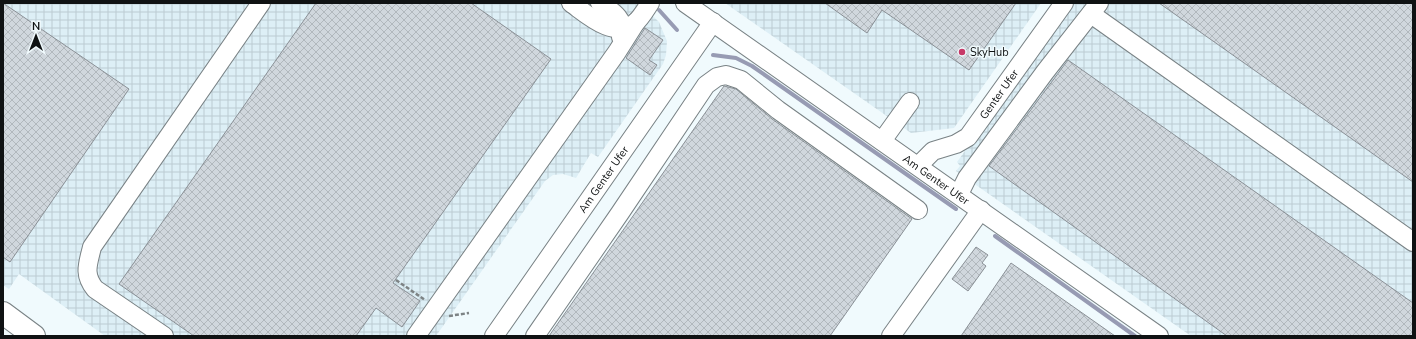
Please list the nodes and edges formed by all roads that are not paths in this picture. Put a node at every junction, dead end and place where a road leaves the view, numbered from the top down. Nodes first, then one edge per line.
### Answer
1 (261, 3) edge
2 (570, 3) edge
3 (600, 3) edge
4 (650, 3) edge
5 (685, 3) edge
6 (1064, 3) edge
7 (1095, 9) edge
8 (713, 22) junction
9 (629, 25) junction
10 (910, 102) dead end
11 (882, 140) junction
12 (918, 166) junction
13 (959, 194) junction
14 (918, 210) dead end
15 (981, 210) junction
16 (1413, 242) edge
17 (3, 313) edge
18 (34, 336) edge
19 (164, 336) edge
20 (416, 336) edge
21 (494, 336) edge
22 (535, 336) edge
23 (891, 336) edge
24 (1159, 336) edge

1 - 19 street
2 - 9 street
3 - 9 street
4 - 9 street
5 - 8 street, Am Genter Ufer
6 - 12 street, Genter Ufer
7 - 13 street
7 - 16 street
8 - 11 street, Am Genter Ufer
8 - 21 street, Am Genter Ufer
9 - 20 street
10 - 11 street
11 - 12 street, Am Genter Ufer
12 - 13 street, Am Genter Ufer
13 - 15 street, Am Genter Ufer
14 - 22 street
15 - 23 street
15 - 24 street, Am Genter Ufer
17 - 18 main road

